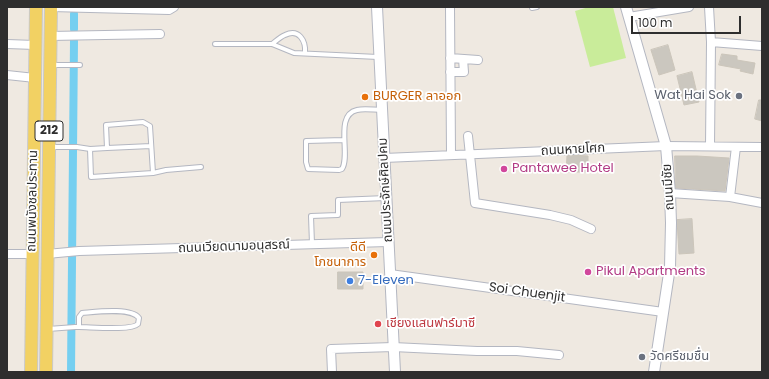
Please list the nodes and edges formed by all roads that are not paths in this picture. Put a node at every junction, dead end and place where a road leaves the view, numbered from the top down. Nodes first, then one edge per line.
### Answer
1 (36, 7) edge
2 (51, 7) edge
3 (174, 7) edge
4 (377, 7) edge
5 (450, 7) edge
6 (537, 7) edge
7 (689, 7) edge
8 (708, 7) edge
9 (532, 8) dead end
10 (628, 12) edge
11 (160, 34) dead end
12 (50, 36) junction
13 (711, 42) junction
14 (7, 44) edge
15 (215, 44) dead end
16 (272, 44) junction
17 (35, 45) junction
18 (762, 46) edge
19 (305, 53) junction
20 (380, 58) junction
21 (450, 58) junction
22 (464, 59) junction
23 (478, 60) dead end
24 (50, 65) junction
25 (78, 65) dead end
26 (450, 72) junction
27 (7, 76) edge
28 (35, 78) junction
29 (382, 110) junction
30 (468, 136) dead end
31 (344, 140) junction
32 (151, 146) junction
33 (666, 146) junction
34 (710, 146) junction
35 (49, 147) junction
36 (736, 147) junction
37 (762, 147) edge
38 (107, 148) junction
39 (90, 149) junction
40 (469, 154) junction
41 (451, 155) junction
42 (384, 158) junction
43 (201, 167) dead end
44 (153, 173) junction
45 (670, 193) junction
46 (730, 197) junction
47 (386, 198) junction
48 (762, 203) edge
49 (591, 229) dead end
50 (388, 242) junction
51 (312, 245) junction
52 (7, 254) edge
53 (32, 254) junction
54 (47, 254) junction
55 (390, 274) junction
56 (663, 312) junction
57 (77, 327) junction
58 (46, 329) junction
59 (393, 347) junction
60 (559, 355) dead end
61 (31, 372) edge
62 (46, 372) edge
63 (332, 372) edge
64 (394, 372) edge
65 (654, 372) edge

1 - 17 main road, ถนนพนังชลประทาน / 212
2 - 3 street
2 - 12 main road, ถนนพนังชลประทาน / 212
4 - 20 street, ถนนประจักษ์ศิลปคม
5 - 21 street
6 - 9 lane
7 - 10 street
8 - 13 street
10 - 33 street, ถนนมีชัย
11 - 12 street
12 - 24 main road, ถนนพนังชลประทาน / 212
13 - 18 street
13 - 34 street
14 - 17 street
15 - 16 lane
16 - 19 lane
16 - 19 lane
17 - 28 main road, ถนนพนังชลประทาน / 212
19 - 20 lane
20 - 29 street, ถนนประจักษ์ศิลปคม
21 - 22 street
21 - 26 street
22 - 23 street
22 - 26 street
24 - 25 lane
24 - 35 main road, ถนนพนังชลประทาน / 212
26 - 41 street
27 - 28 street
28 - 53 main road, ถนนพนังชลประทาน / 212
29 - 31 lane
29 - 42 street, ถนนประจักษ์ศิลปคม
30 - 40 street
31 - 31 lane
32 - 38 lane
32 - 38 lane
32 - 44 lane
33 - 34 street, ถนนหายโศก
33 - 40 street, ถนนหายโศก
33 - 45 street, ถนนมีชัย
34 - 36 street, ถนนหายโศก
35 - 39 lane
35 - 54 main road, ถนนพนังชลประทาน / 212
36 - 37 street, ถนนหายโศก
36 - 46 street
38 - 39 lane
39 - 44 lane
40 - 41 street, ถนนหายโศก
40 - 49 street
41 - 42 street, ถนนหายโศก
42 - 47 street, ถนนประจักษ์ศิลปคม
43 - 44 lane
45 - 46 street
45 - 56 street, ถนนมีชัย
46 - 48 street
47 - 50 street, ถนนประจักษ์ศิลปคม
47 - 51 lane
50 - 51 street, ถนนเวียดนามอนุสรณ์
50 - 55 street, ถนนประจักษ์ศิลปคม
51 - 54 street, ถนนเวียดนามอนุสรณ์
52 - 53 street
53 - 54 main road
53 - 61 main road, ถนนพนังชลประทาน / 212
54 - 58 main road, ถนนพนังชลประทาน / 212
55 - 56 street, Soi Chuenjit
55 - 59 street, ถนนประจักษ์ศิลปคม
56 - 65 street, ถนนมีชัย
57 - 57 lane
57 - 58 lane
58 - 62 main road, ถนนพนังชลประทาน / 212
59 - 60 street
59 - 63 street
59 - 64 street, ถนนประจักษ์ศิลปคม

